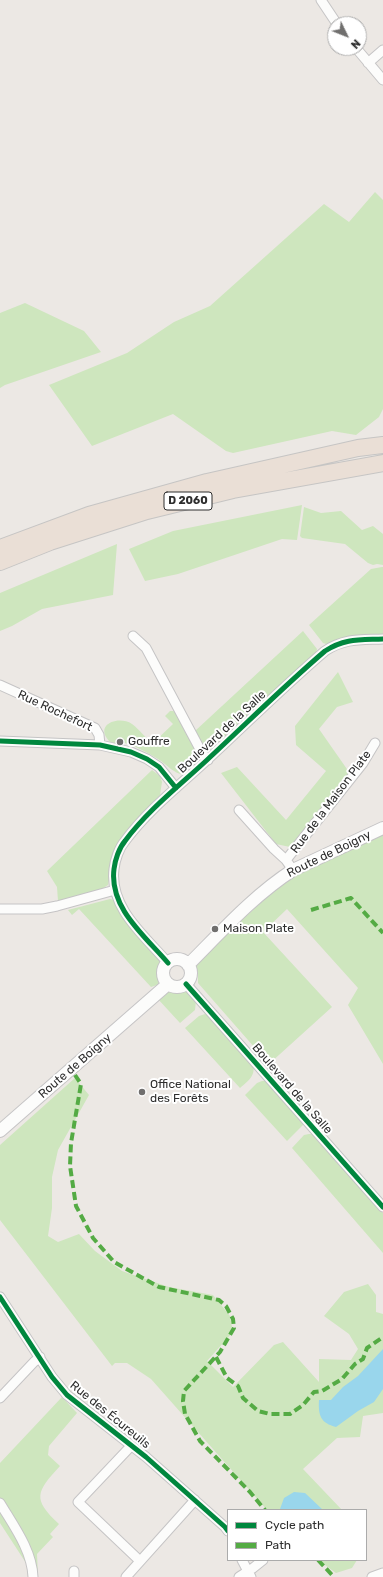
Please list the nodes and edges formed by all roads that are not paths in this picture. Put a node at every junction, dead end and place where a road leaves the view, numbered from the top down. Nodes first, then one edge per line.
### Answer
1 (322, 0) edge
2 (332, 16) edge
3 (383, 50) edge
4 (362, 56) edge
5 (368, 63) junction
6 (383, 80) edge
7 (383, 444) edge
8 (383, 452) edge
9 (383, 462) edge
10 (258, 471) junction
11 (383, 471) edge
12 (291, 479) junction
13 (0, 548) edge
14 (0, 562) edge
15 (133, 636) dead end
16 (383, 639) edge
17 (0, 685) edge
18 (0, 741) edge
19 (375, 743) dead end
20 (100, 745) junction
21 (208, 760) junction
22 (176, 788) junction
23 (239, 810) dead end
24 (383, 828) edge
25 (290, 865) junction
26 (115, 890) junction
27 (0, 909) edge
28 (168, 963) junction
29 (188, 964) junction
30 (168, 984) junction
31 (186, 984) junction
32 (0, 1131) edge
33 (383, 1207) edge
34 (0, 1297) edge
35 (40, 1357) junction
36 (0, 1398) edge
37 (131, 1446) junction
38 (195, 1500) junction
39 (0, 1503) edge
40 (227, 1529) edge
41 (140, 1561) junction
42 (242, 1561) edge
43 (262, 1561) edge
44 (383, 1572) edge
45 (249, 1574) edge
46 (128, 1576) edge
47 (33, 1577) edge
48 (239, 1577) edge
49 (372, 1577) edge

1 - 2 street
3 - 5 street
4 - 5 street
5 - 6 street
7 - 10 highway
8 - 10 highway, D 2060
9 - 12 highway, D 2060
10 - 13 highway, D 2060
11 - 12 highway
12 - 14 highway, D 2060
15 - 21 street
16 - 21 street, Boulevard de la Salle
17 - 20 street, Rue Rochefort
18 - 20 street
19 - 25 street, Rue de la Maison Plate
20 - 22 street
21 - 22 street, Boulevard de la Salle
22 - 26 street, Boulevard de la Salle
23 - 25 street
24 - 25 street, Route de Boigny
25 - 29 street, Route de Boigny
26 - 27 street
26 - 28 street, Boulevard de la Salle
28 - 29 street
28 - 30 street
29 - 31 street
30 - 31 street
30 - 32 street, Route de Boigny
31 - 33 street, Boulevard de la Salle
34 - 35 street, Rue des Écureuils
35 - 36 street
35 - 37 street, Rue des Écureuils
37 - 38 street, Rue des Écureuils
37 - 41 street
38 - 40 street, Rue des Écureuils
38 - 41 street
39 - 47 street
41 - 46 street
42 - 45 street
43 - 45 street
44 - 49 street
45 - 48 street

